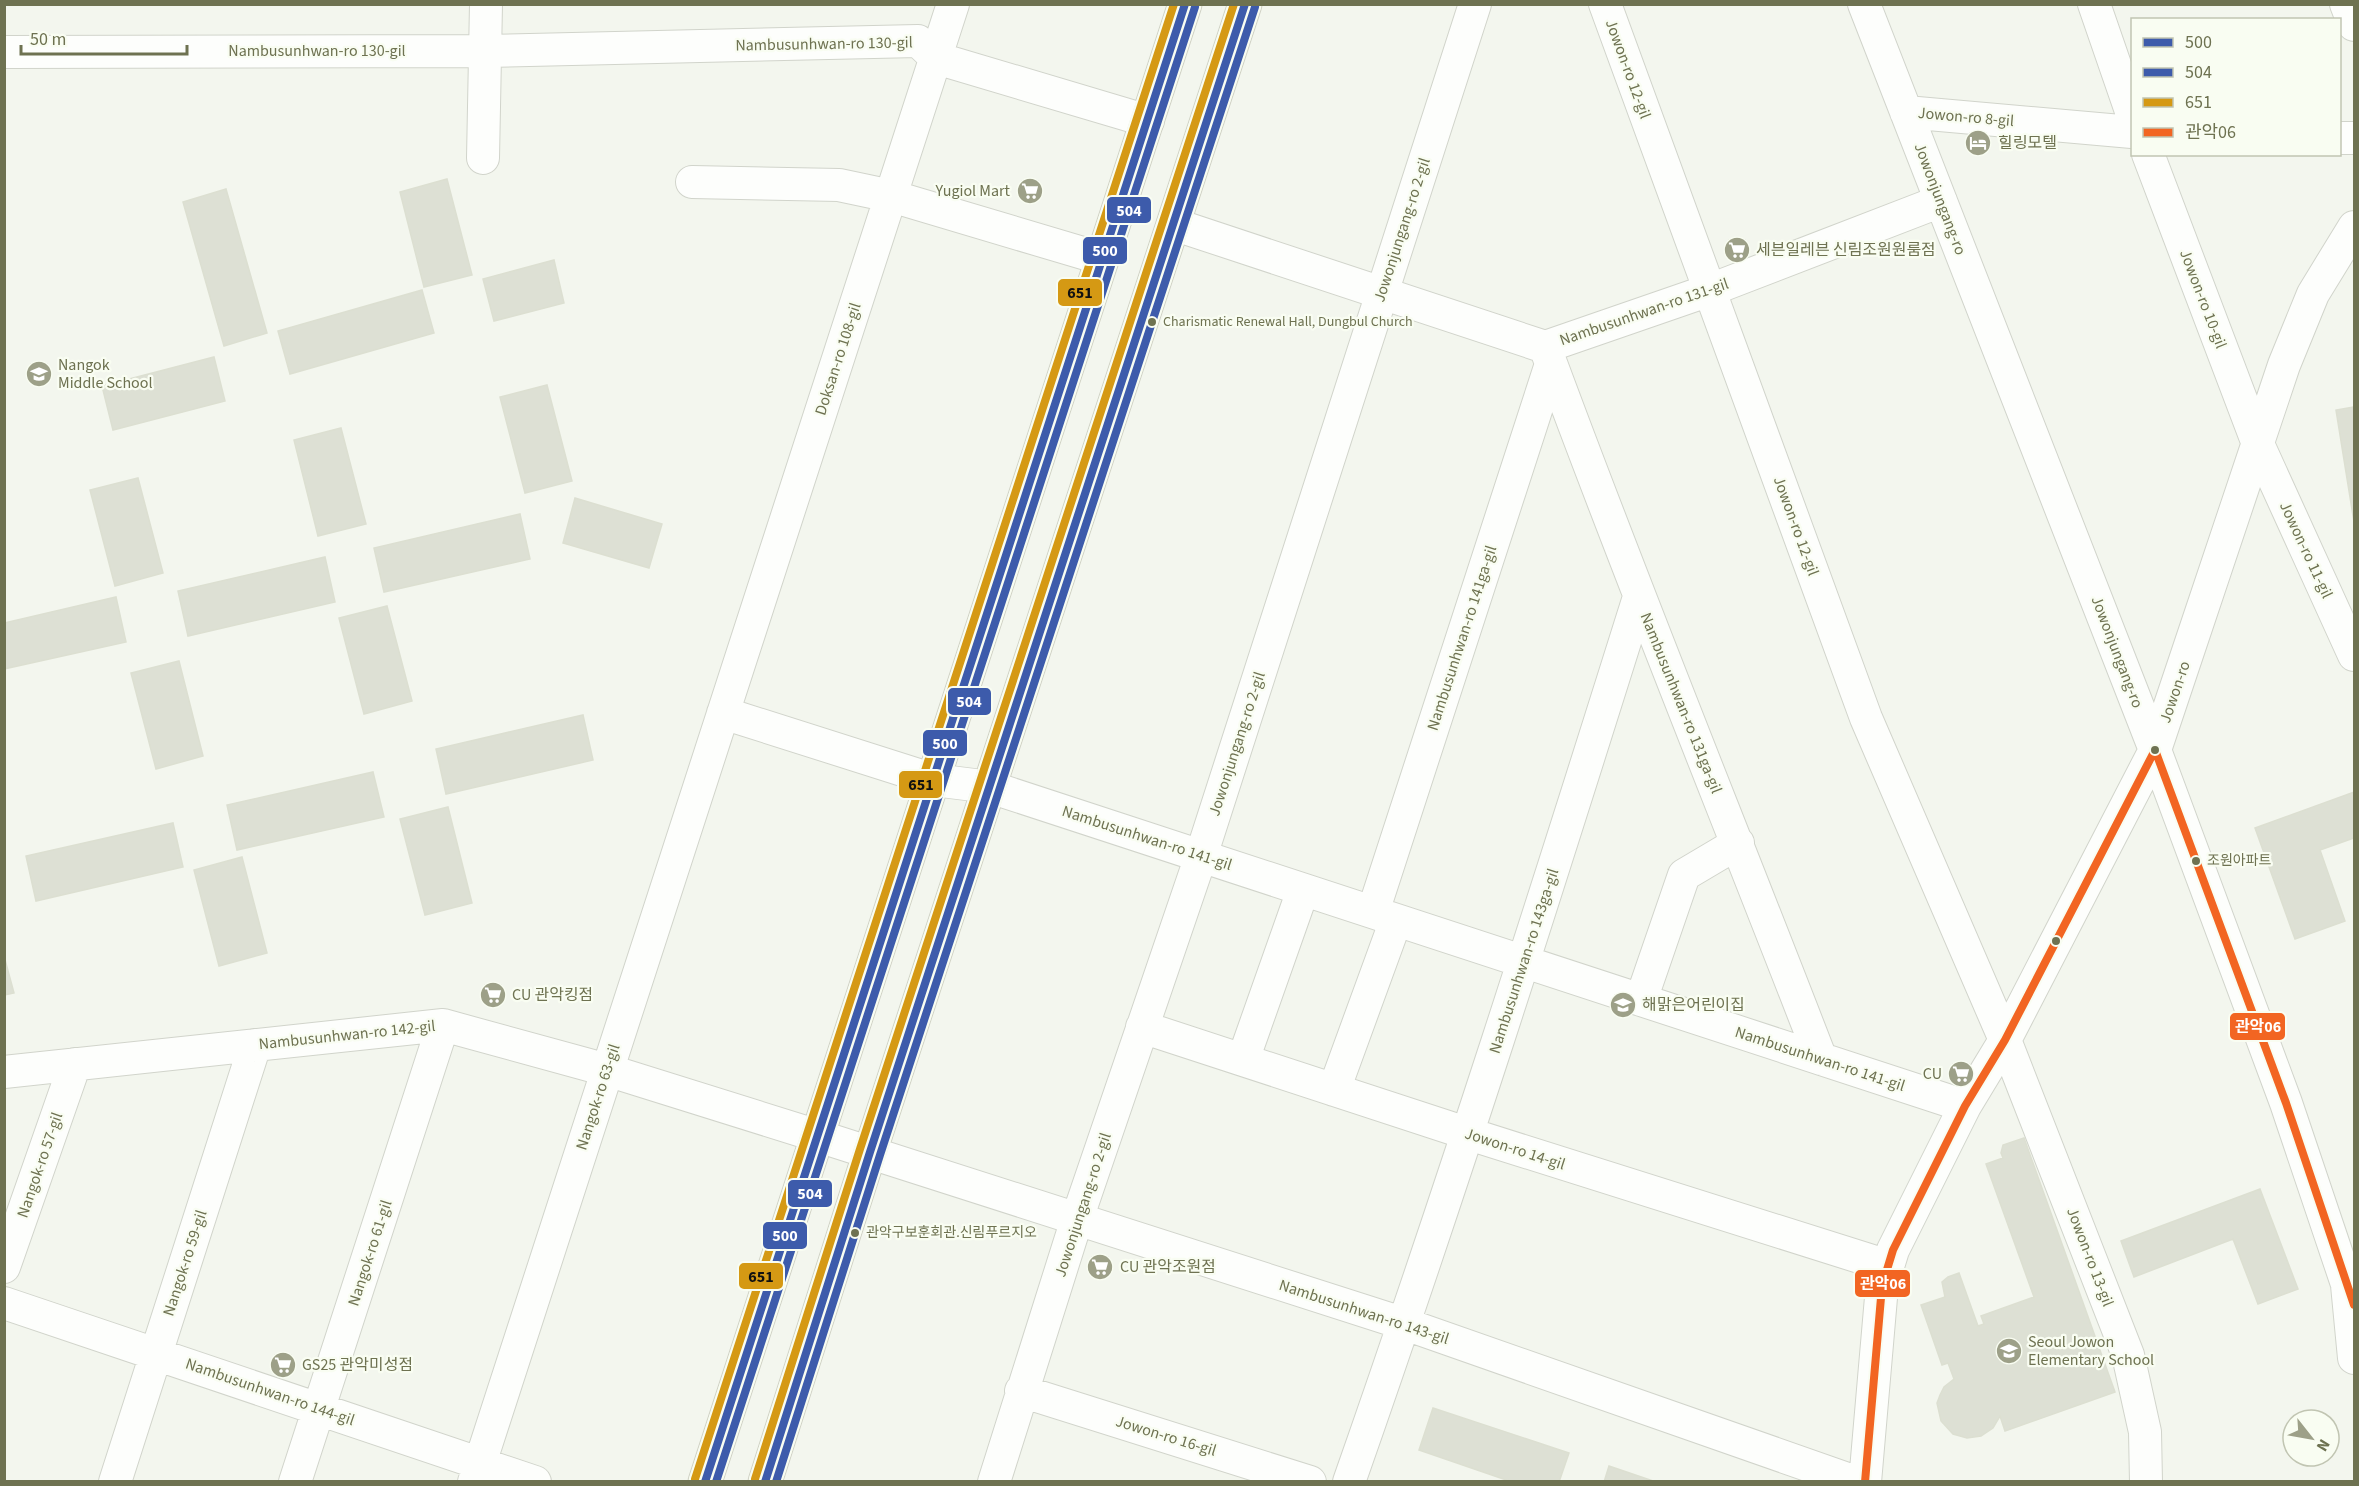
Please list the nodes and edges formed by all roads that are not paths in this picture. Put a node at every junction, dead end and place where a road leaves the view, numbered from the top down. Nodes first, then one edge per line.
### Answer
1 (486, 4) edge
2 (953, 4) edge
3 (1185, 4) edge
4 (1245, 4) edge
5 (1475, 4) edge
6 (1605, 4) edge
7 (1864, 4) edge
8 (2094, 4) edge
9 (2346, 4) edge
10 (2355, 24) edge
11 (486, 51) junction
12 (4, 52) edge
13 (936, 58) junction
14 (2131, 108) edge
15 (1906, 112) junction
16 (1148, 121) junction
17 (2131, 132) edge
18 (2149, 156) edge
19 (483, 158) dead end
20 (692, 182) dead end
21 (891, 196) junction
22 (1941, 201) junction
23 (1173, 224) junction
24 (2355, 227) edge
25 (1103, 259) junction
26 (1710, 290) junction
27 (1381, 293) junction
28 (1548, 356) junction
29 (2258, 444) junction
30 (1639, 597) junction
31 (2355, 655) edge
32 (723, 713) junction
33 (2155, 750) junction
34 (934, 780) junction
35 (990, 787) junction
36 (1738, 843) junction
37 (1201, 856) junction
38 (1303, 890) junction
39 (1384, 916) junction
40 (1525, 962) junction
41 (1641, 1000) junction
42 (443, 1025) junction
43 (1143, 1027) junction
44 (2005, 1040) junction
45 (255, 1045) junction
46 (1821, 1059) junction
47 (1243, 1060) junction
48 (75, 1064) junction
49 (607, 1070) junction
50 (4, 1072) edge
51 (1334, 1090) junction
52 (1965, 1106) junction
53 (1466, 1133) junction
54 (818, 1136) junction
55 (870, 1152) junction
56 (1077, 1219) junction
57 (1888, 1266) junction
58 (4, 1267) edge
59 (2351, 1295) edge
60 (4, 1303) edge
61 (1405, 1324) junction
62 (156, 1354) junction
63 (2355, 1358) edge
64 (1022, 1391) junction
65 (319, 1409) junction
66 (477, 1472) edge
67 (115, 1482) edge
68 (295, 1482) edge
69 (535, 1482) edge
70 (705, 1482) edge
71 (765, 1482) edge
72 (994, 1482) edge
73 (1310, 1482) edge
74 (1349, 1482) edge
75 (1856, 1482) edge
76 (1865, 1482) edge
77 (2146, 1482) edge

1 - 11 street
2 - 13 street, Doksan-ro 108-gil
3 - 16 main road
4 - 23 main road
5 - 27 street, Jowonjungang-ro 2-gil
6 - 26 street, Jowon-ro 12-gil
7 - 15 street, Jowonjungang-ro
8 - 14 street
9 - 10 street
11 - 12 street, Nambusunhwan-ro 130-gil
11 - 13 street, Nambusunhwan-ro 130-gil
11 - 19 street
13 - 16 street, Nambusunhwan-ro 130-gil
13 - 21 street, Doksan-ro 108-gil
15 - 17 street, Jowon-ro 8-gil
15 - 22 street, Jowonjungang-ro
16 - 25 main road
18 - 29 street, Jowon-ro 10-gil
20 - 21 street
21 - 25 street
21 - 32 street, Doksan-ro 108-gil
22 - 26 street, Nambusunhwan-ro 131-gil
22 - 33 street, Jowonjungang-ro
23 - 27 street, Nambusunhwan-ro 131-gil
23 - 35 main road
24 - 29 street, Jowon-ro
25 - 34 main road
26 - 28 street, Nambusunhwan-ro 131-gil
26 - 44 street, Jowon-ro 12-gil
27 - 28 street, Nambusunhwan-ro 131-gil
27 - 37 street, Jowonjungang-ro 2-gil
28 - 30 street, Nambusunhwan-ro 131ga-gil
28 - 39 street, Nambusunhwan-ro 141ga-gil
29 - 31 street, Jowon-ro 11-gil
29 - 33 street, Jowon-ro
30 - 36 street, Nambusunhwan-ro 131ga-gil
30 - 40 street, Nambusunhwan-ro 143ga-gil
32 - 34 street, Nambusunhwan-ro 141-gil
32 - 49 street, Nangok-ro 63-gil
33 - 44 street, Jowon-ro
33 - 59 street, Jowonjungang-ro
34 - 35 street, Nambusunhwan-ro 141-gil
34 - 54 main road
35 - 37 street, Nambusunhwan-ro 141-gil
35 - 55 main road
36 - 41 street
36 - 46 street, Nambusunhwan-ro 131ga-gil
37 - 38 street, Nambusunhwan-ro 141-gil
37 - 43 street, Jowonjungang-ro 2-gil
38 - 39 street, Nambusunhwan-ro 141-gil
38 - 47 street
39 - 40 street, Nambusunhwan-ro 141-gil
39 - 51 street
40 - 41 street, Nambusunhwan-ro 141-gil
40 - 53 street, Nambusunhwan-ro 143ga-gil
41 - 46 street, Nambusunhwan-ro 141-gil
42 - 45 street, Nambusunhwan-ro 142-gil
42 - 49 street, Nambusunhwan-ro 142-gil
42 - 65 street, Nangok-ro 61-gil
43 - 47 street, Jowon-ro 14-gil
43 - 56 street, Jowonjungang-ro 2-gil
44 - 52 street, Jowon-ro
44 - 77 street, Jowon-ro 13-gil
45 - 48 street, Nambusunhwan-ro 142-gil
45 - 62 street, Nangok-ro 59-gil
46 - 52 street, Nambusunhwan-ro 141-gil
47 - 51 street, Jowon-ro 14-gil
48 - 50 street, Nambusunhwan-ro 142-gil
48 - 58 street, Nangok-ro 57-gil
49 - 54 street, Nambusunhwan-ro 142-gil
49 - 66 street, Nangok-ro 63-gil
51 - 53 street, Jowon-ro 14-gil
52 - 57 street, Jowon-ro
53 - 57 street, Jowon-ro 14-gil
53 - 61 street, Nambusunhwan-ro 143ga-gil
54 - 55 street, Nambusunhwan-ro 142-gil
54 - 70 main road
55 - 56 street, Nambusunhwan-ro 143-gil
55 - 71 main road
56 - 61 street, Nambusunhwan-ro 143-gil
56 - 64 street, Jowonjungang-ro 2-gil
57 - 76 street, Jowon-ro
59 - 63 street, Jowonjungang-ro
60 - 62 street, Nambusunhwan-ro 144-gil
61 - 74 street, Nambusunhwan-ro 143ga-gil
61 - 75 street, Nambusunhwan-ro 143-gil
62 - 65 street, Nambusunhwan-ro 144-gil
62 - 67 street, Nangok-ro 59-gil
64 - 72 street, Jowonjungang-ro 2-gil
64 - 73 street, Jowon-ro 16-gil
65 - 66 street, Nambusunhwan-ro 144-gil
65 - 68 street, Nangok-ro 61-gil
66 - 69 street, Nambusunhwan-ro 144-gil

